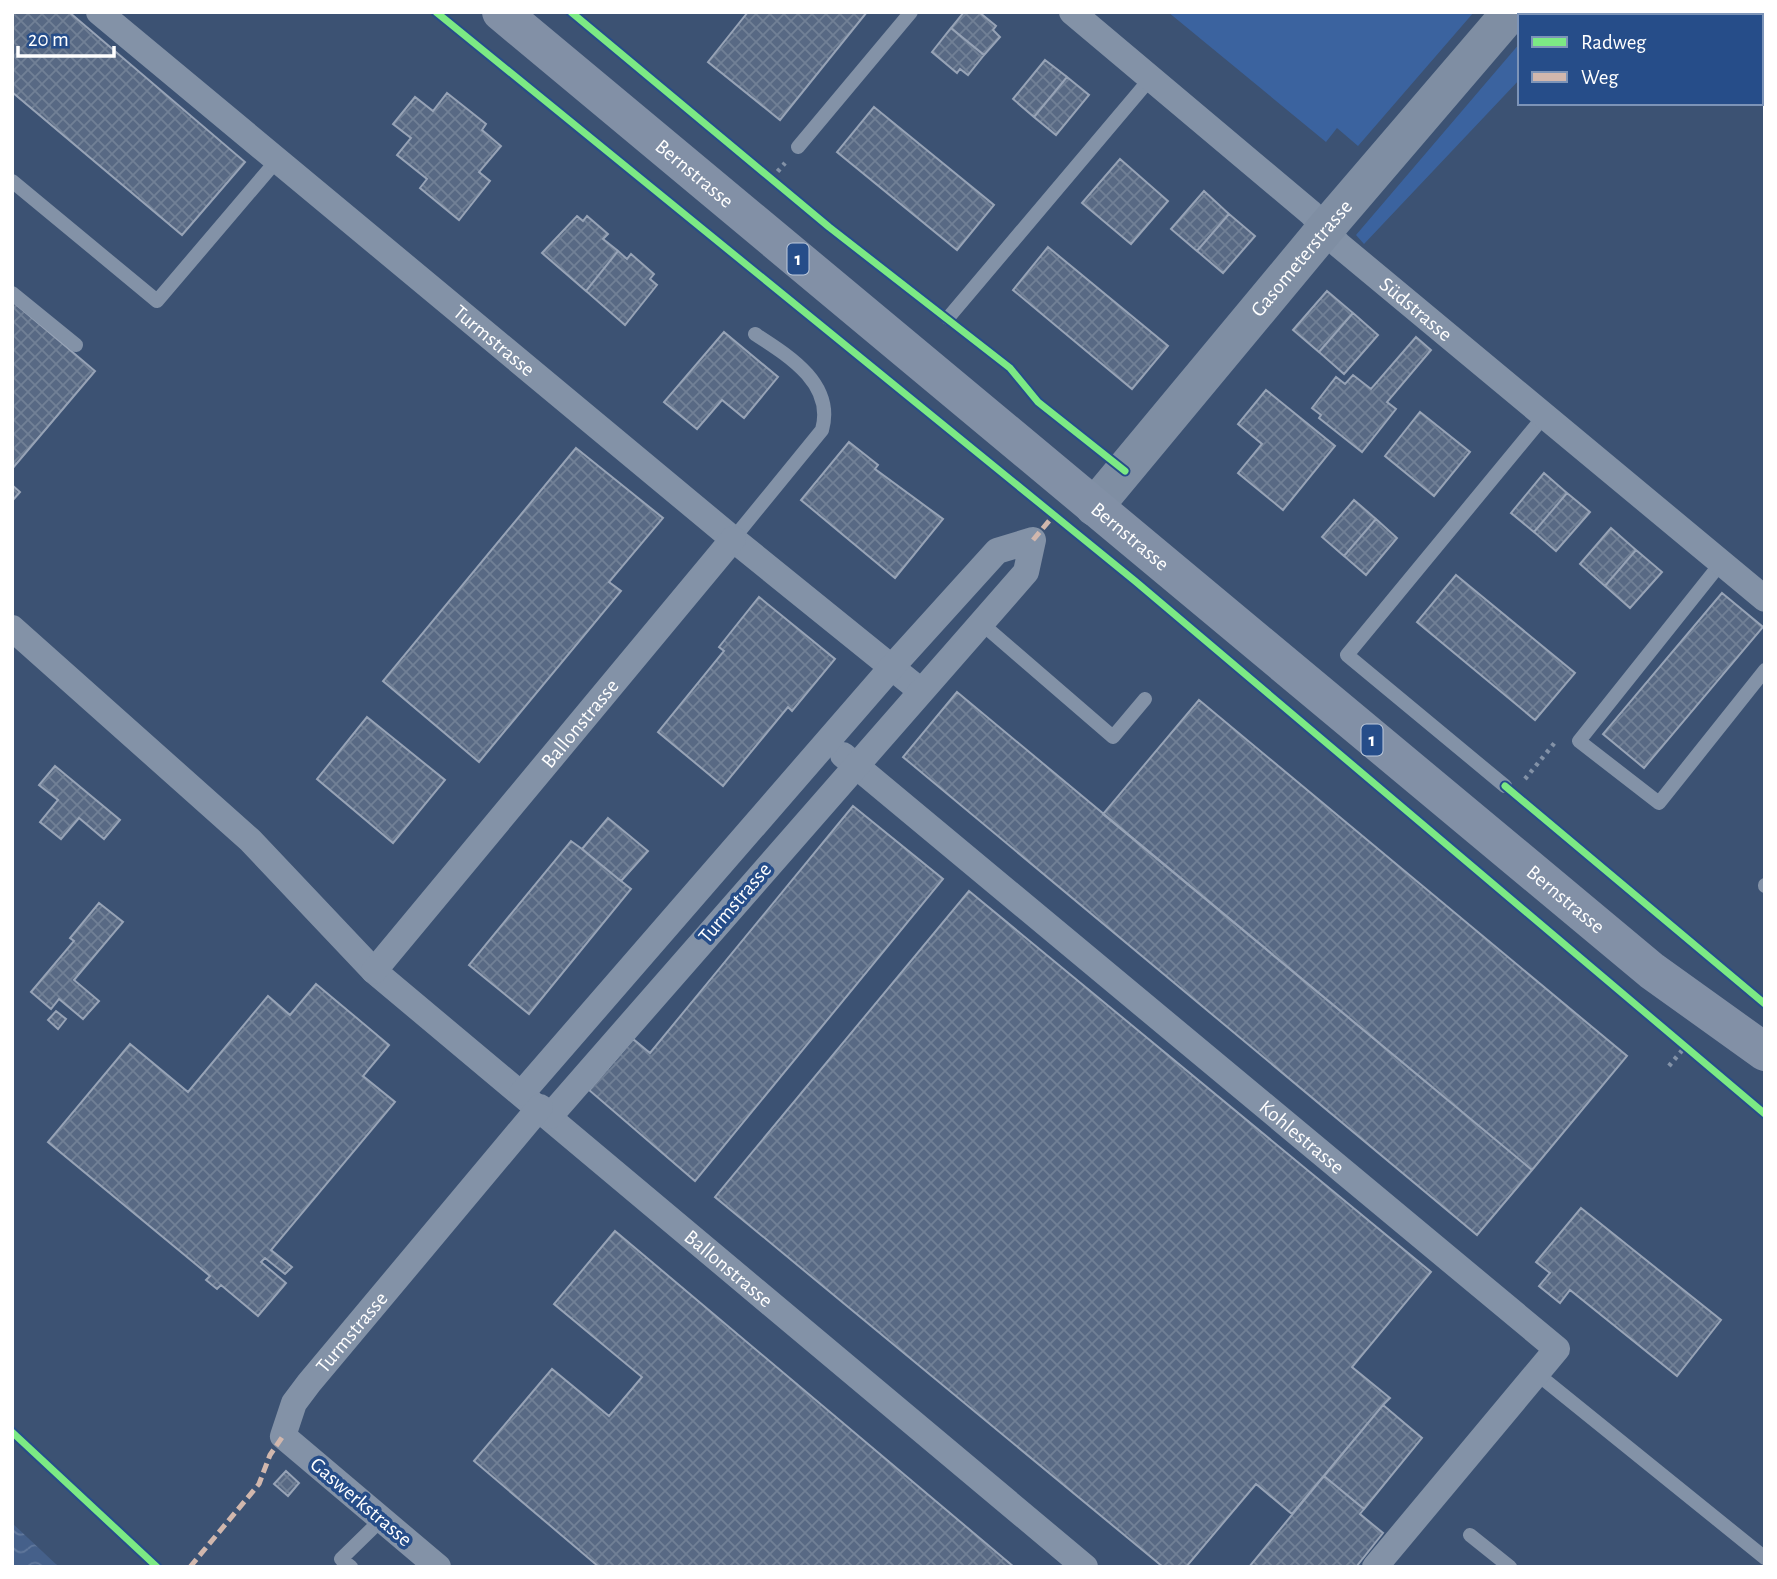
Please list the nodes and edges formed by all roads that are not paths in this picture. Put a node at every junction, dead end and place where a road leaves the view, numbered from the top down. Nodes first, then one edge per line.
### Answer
1 (99, 12) edge
2 (501, 12) edge
3 (911, 12) edge
4 (1072, 12) edge
5 (1511, 12) edge
6 (1150, 79) junction
7 (798, 147) dead end
8 (278, 159) junction
9 (12, 181) edge
10 (1325, 229) junction
11 (12, 293) edge
12 (948, 318) dead end
13 (755, 334) dead end
14 (76, 345) dead end
15 (1545, 415) junction
16 (1094, 507) junction
17 (733, 539) junction
18 (1721, 563) junction
19 (1765, 599) edge
20 (981, 624) junction
21 (12, 628) edge
22 (891, 668) junction
23 (1765, 670) edge
24 (921, 691) junction
25 (1145, 699) dead end
26 (828, 741) junction
27 (855, 765) junction
28 (1509, 790) road end
29 (374, 971) junction
30 (1763, 1056) edge
31 (537, 1105) junction
32 (1536, 1373) junction
33 (283, 1436) joint
34 (381, 1520) junction
35 (1470, 1535) dead end
36 (1765, 1558) edge
37 (351, 1567) edge
38 (438, 1567) edge
39 (1084, 1567) edge
40 (1375, 1567) edge
41 (1510, 1567) edge

1 - 8 street, Turmstrasse
2 - 16 main road, Bernstrasse / 1
3 - 7 lane
4 - 6 street, Südstrasse
5 - 10 street, Gasometerstrasse
6 - 10 street, Südstrasse
6 - 12 lane
8 - 9 lane
8 - 17 street, Turmstrasse
10 - 15 street, Südstrasse
10 - 16 street, Gasometerstrasse
11 - 14 lane
13 - 17 lane
15 - 18 street, Südstrasse
15 - 28 lane
16 - 30 main road, Bernstrasse / 1
17 - 22 street, Turmstrasse
17 - 29 street, Ballonstrasse
18 - 19 street, Südstrasse
18 - 23 lane
20 - 22 street, Turmstrasse
20 - 24 street, Turmstrasse
20 - 25 lane
21 - 29 street, Ballonstrasse
22 - 24 street, Turmstrasse
22 - 26 street, Turmstrasse
24 - 27 street, Turmstrasse
26 - 27 street, Kohlestrasse
26 - 31 street, Turmstrasse
27 - 31 street, Turmstrasse
27 - 32 street, Kohlestrasse
29 - 31 street, Ballonstrasse
31 - 33 street, Turmstrasse
31 - 39 street, Ballonstrasse
32 - 36 lane
32 - 40 street, Kohlestrasse
33 - 34 street, Gaswerkstrasse
34 - 37 lane
34 - 38 street, Gaswerkstrasse
35 - 41 lane

